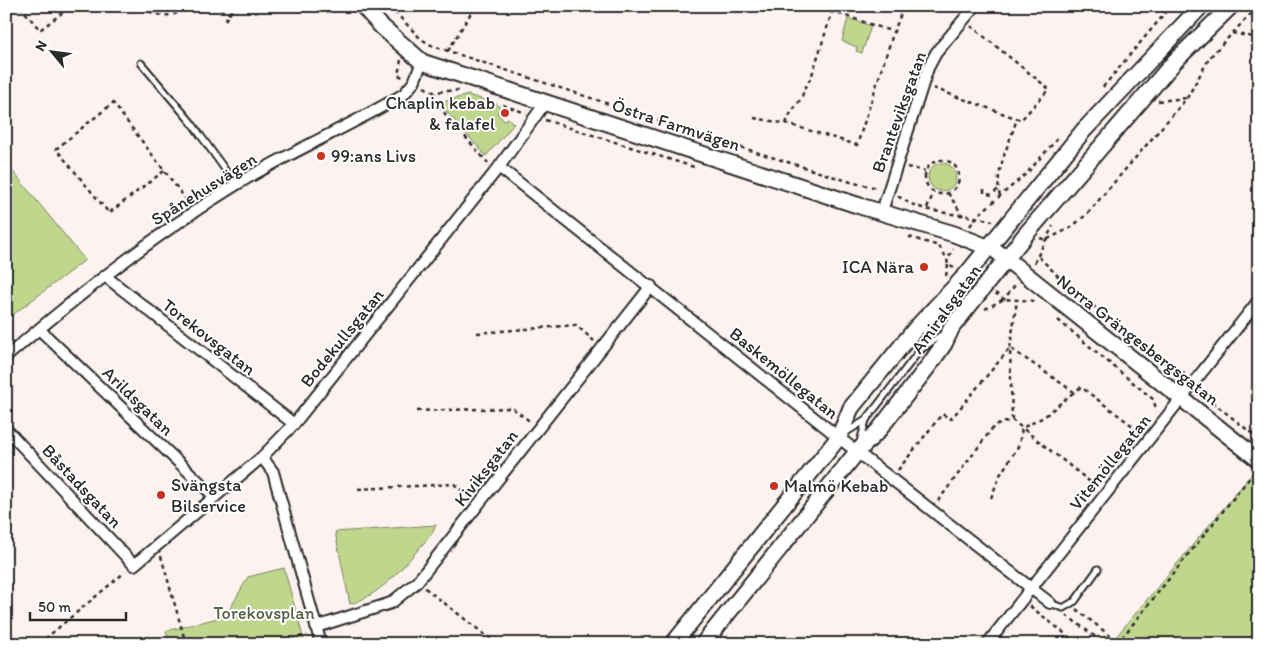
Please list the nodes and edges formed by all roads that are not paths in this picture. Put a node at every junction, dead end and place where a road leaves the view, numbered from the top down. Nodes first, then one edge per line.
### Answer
1 (363, 6) edge
2 (975, 6) edge
3 (1201, 6) edge
4 (1232, 6) edge
5 (422, 62) junction
6 (141, 64) dead end
7 (545, 103) junction
8 (497, 169) junction
9 (236, 185) junction
10 (882, 211) junction
11 (996, 252) junction
12 (105, 276) junction
13 (651, 286) junction
14 (1259, 300) edge
15 (931, 309) junction
16 (952, 327) junction
17 (39, 329) junction
18 (920, 350) junction
19 (6, 357) edge
20 (1182, 398) junction
21 (866, 420) junction
22 (294, 424) junction
23 (6, 429) edge
24 (839, 437) junction
25 (857, 452) junction
26 (262, 457) junction
27 (1259, 460) edge
28 (215, 497) junction
29 (134, 565) joint
30 (1098, 569) dead end
31 (1030, 588) junction
32 (1050, 603) joint
33 (317, 629) junction
34 (321, 644) edge
35 (673, 644) edge
36 (703, 644) edge
37 (987, 644) edge

1 - 5 main road, Östra Farmvägen
2 - 10 street, Branteviksgatan
3 - 11 main road, Amiralsgatan
4 - 11 main road, Amiralsgatan
5 - 7 main road, Östra Farmvägen
5 - 9 street, Spånehusvägen
6 - 9 lane
7 - 8 street, Bodekullsgatan
7 - 10 main road, Östra Farmvägen
8 - 13 street, Baskemöllegatan
8 - 22 street, Bodekullsgatan
9 - 12 street, Spånehusvägen
10 - 11 main road, Östra Farmvägen
11 - 15 main road, Amiralsgatan
11 - 16 main road, Amiralsgatan
11 - 20 main road, Norra Grängesbergsgatan
12 - 17 street, Spånehusvägen
12 - 22 street, Torekovsgatan
13 - 24 street, Baskemöllegatan
13 - 33 street, Kiviksgatan
14 - 20 street, Vitemöllegatan
15 - 18 lane
15 - 24 main road, Amiralsgatan
16 - 18 lane
16 - 25 main road, Amiralsgatan
17 - 19 street, Spånehusvägen
17 - 28 street, Arildsgatan
18 - 21 lane
20 - 27 main road, Norra Grängesbergsgatan
20 - 31 street, Vitemöllegatan
21 - 24 lane
21 - 25 lane
22 - 26 street, Bodekullsgatan
23 - 29 street, Båstadsgatan
24 - 25 street, Baskemöllegatan
24 - 35 main road, Amiralsgatan
25 - 31 street, Baskemöllegatan
25 - 36 main road, Amiralsgatan
26 - 28 street, Bodekullsgatan
26 - 33 street
28 - 29 street, Bodekullsgatan
30 - 32 lane
31 - 32 street, Baskemöllegatan
31 - 37 street, Vitemöllegatan
33 - 34 street

